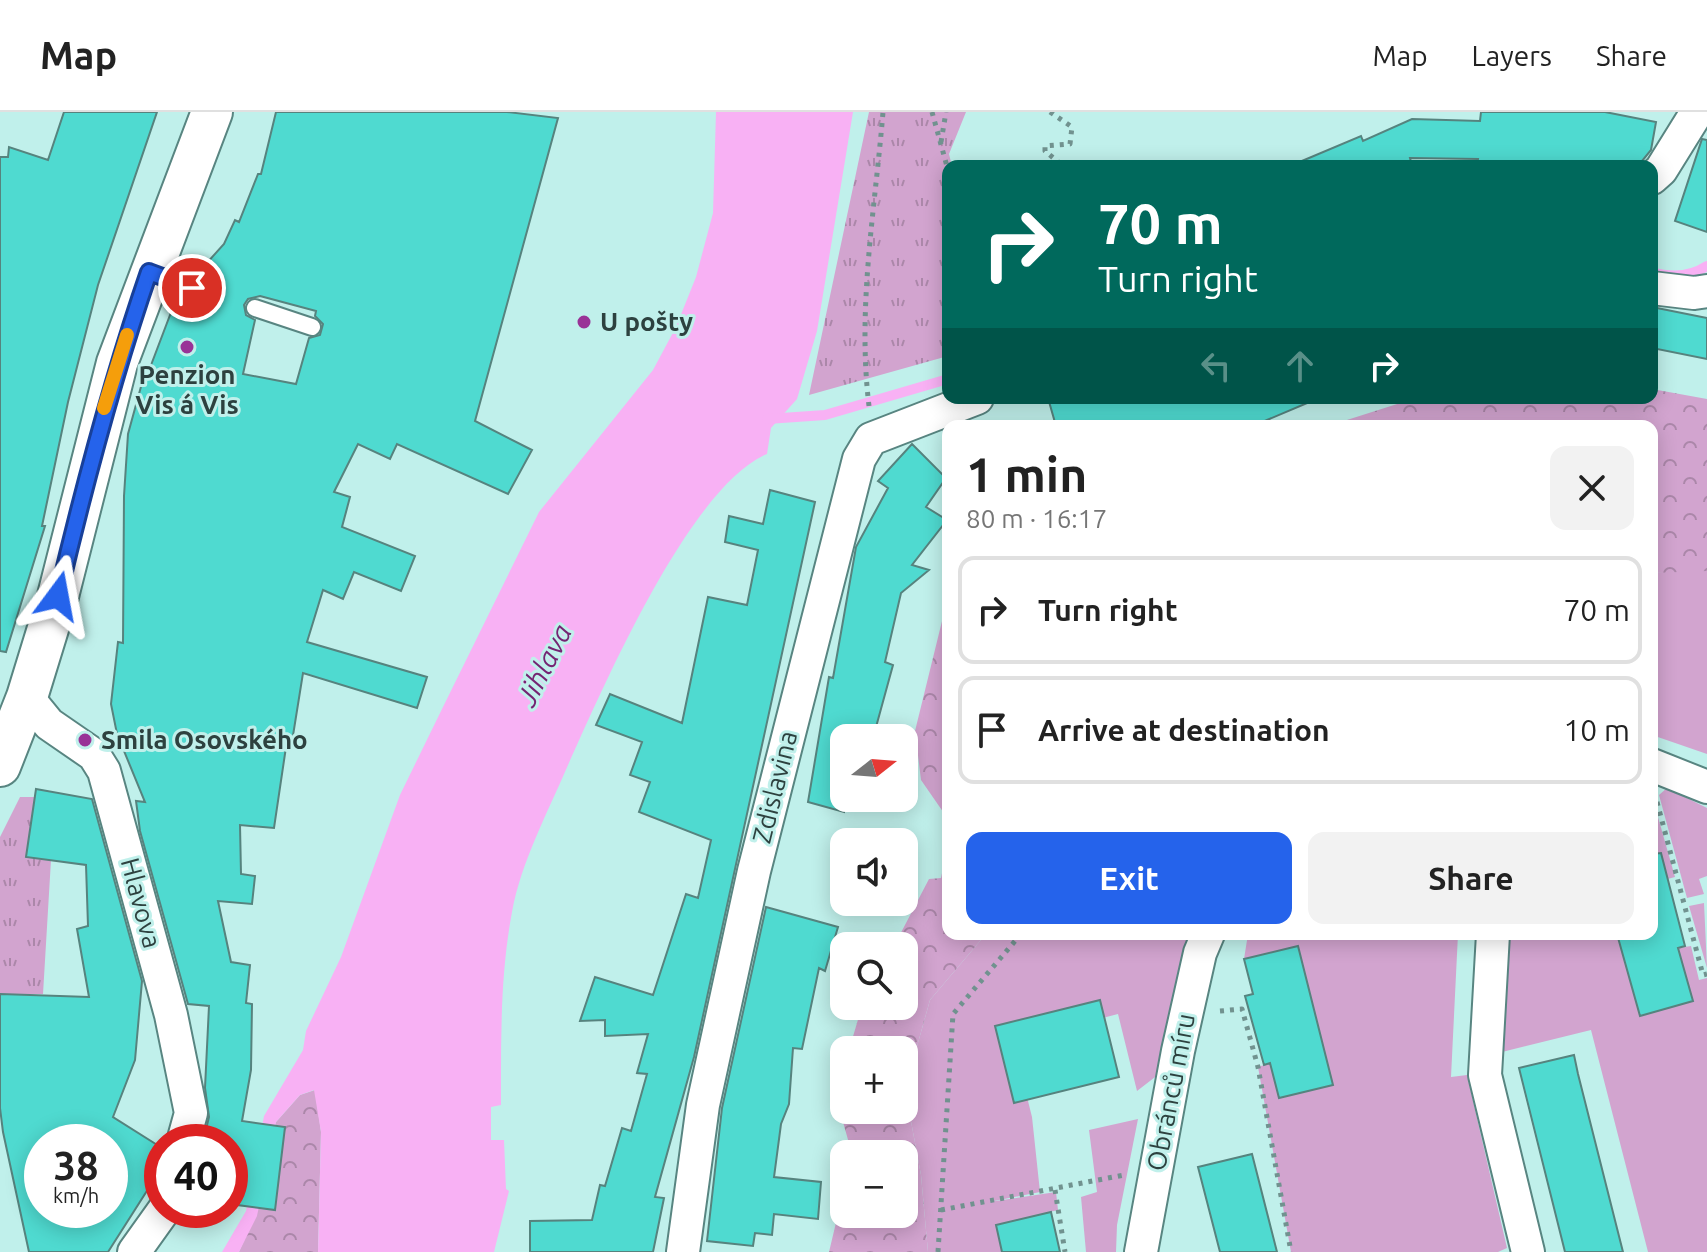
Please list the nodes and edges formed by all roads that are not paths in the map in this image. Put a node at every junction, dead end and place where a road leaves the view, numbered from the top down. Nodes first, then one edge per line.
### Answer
1 (212, 112) edge
2 (1697, 112) edge
3 (1658, 169) edge
4 (149, 272) junction
5 (1658, 289) edge
6 (1707, 291) edge
7 (211, 294) dead end
8 (255, 308) dead end
9 (312, 327) dead end
10 (961, 404) edge
11 (27, 697) junction
12 (0, 766) edge
13 (1658, 767) edge
14 (1707, 787) edge
15 (1206, 940) edge
16 (1493, 940) edge
17 (188, 1124) edge
18 (151, 1228) edge
19 (134, 1252) edge
20 (683, 1252) edge
21 (1141, 1252) edge
22 (1528, 1252) edge

1 - 4 street
2 - 3 street
4 - 7 lane
4 - 11 street
5 - 6 street
8 - 9 lane
10 - 20 street, Zdislavina
11 - 12 street
11 - 17 street, Hlavova
13 - 14 street
15 - 21 street, Obránců míru
16 - 22 street
18 - 19 street

